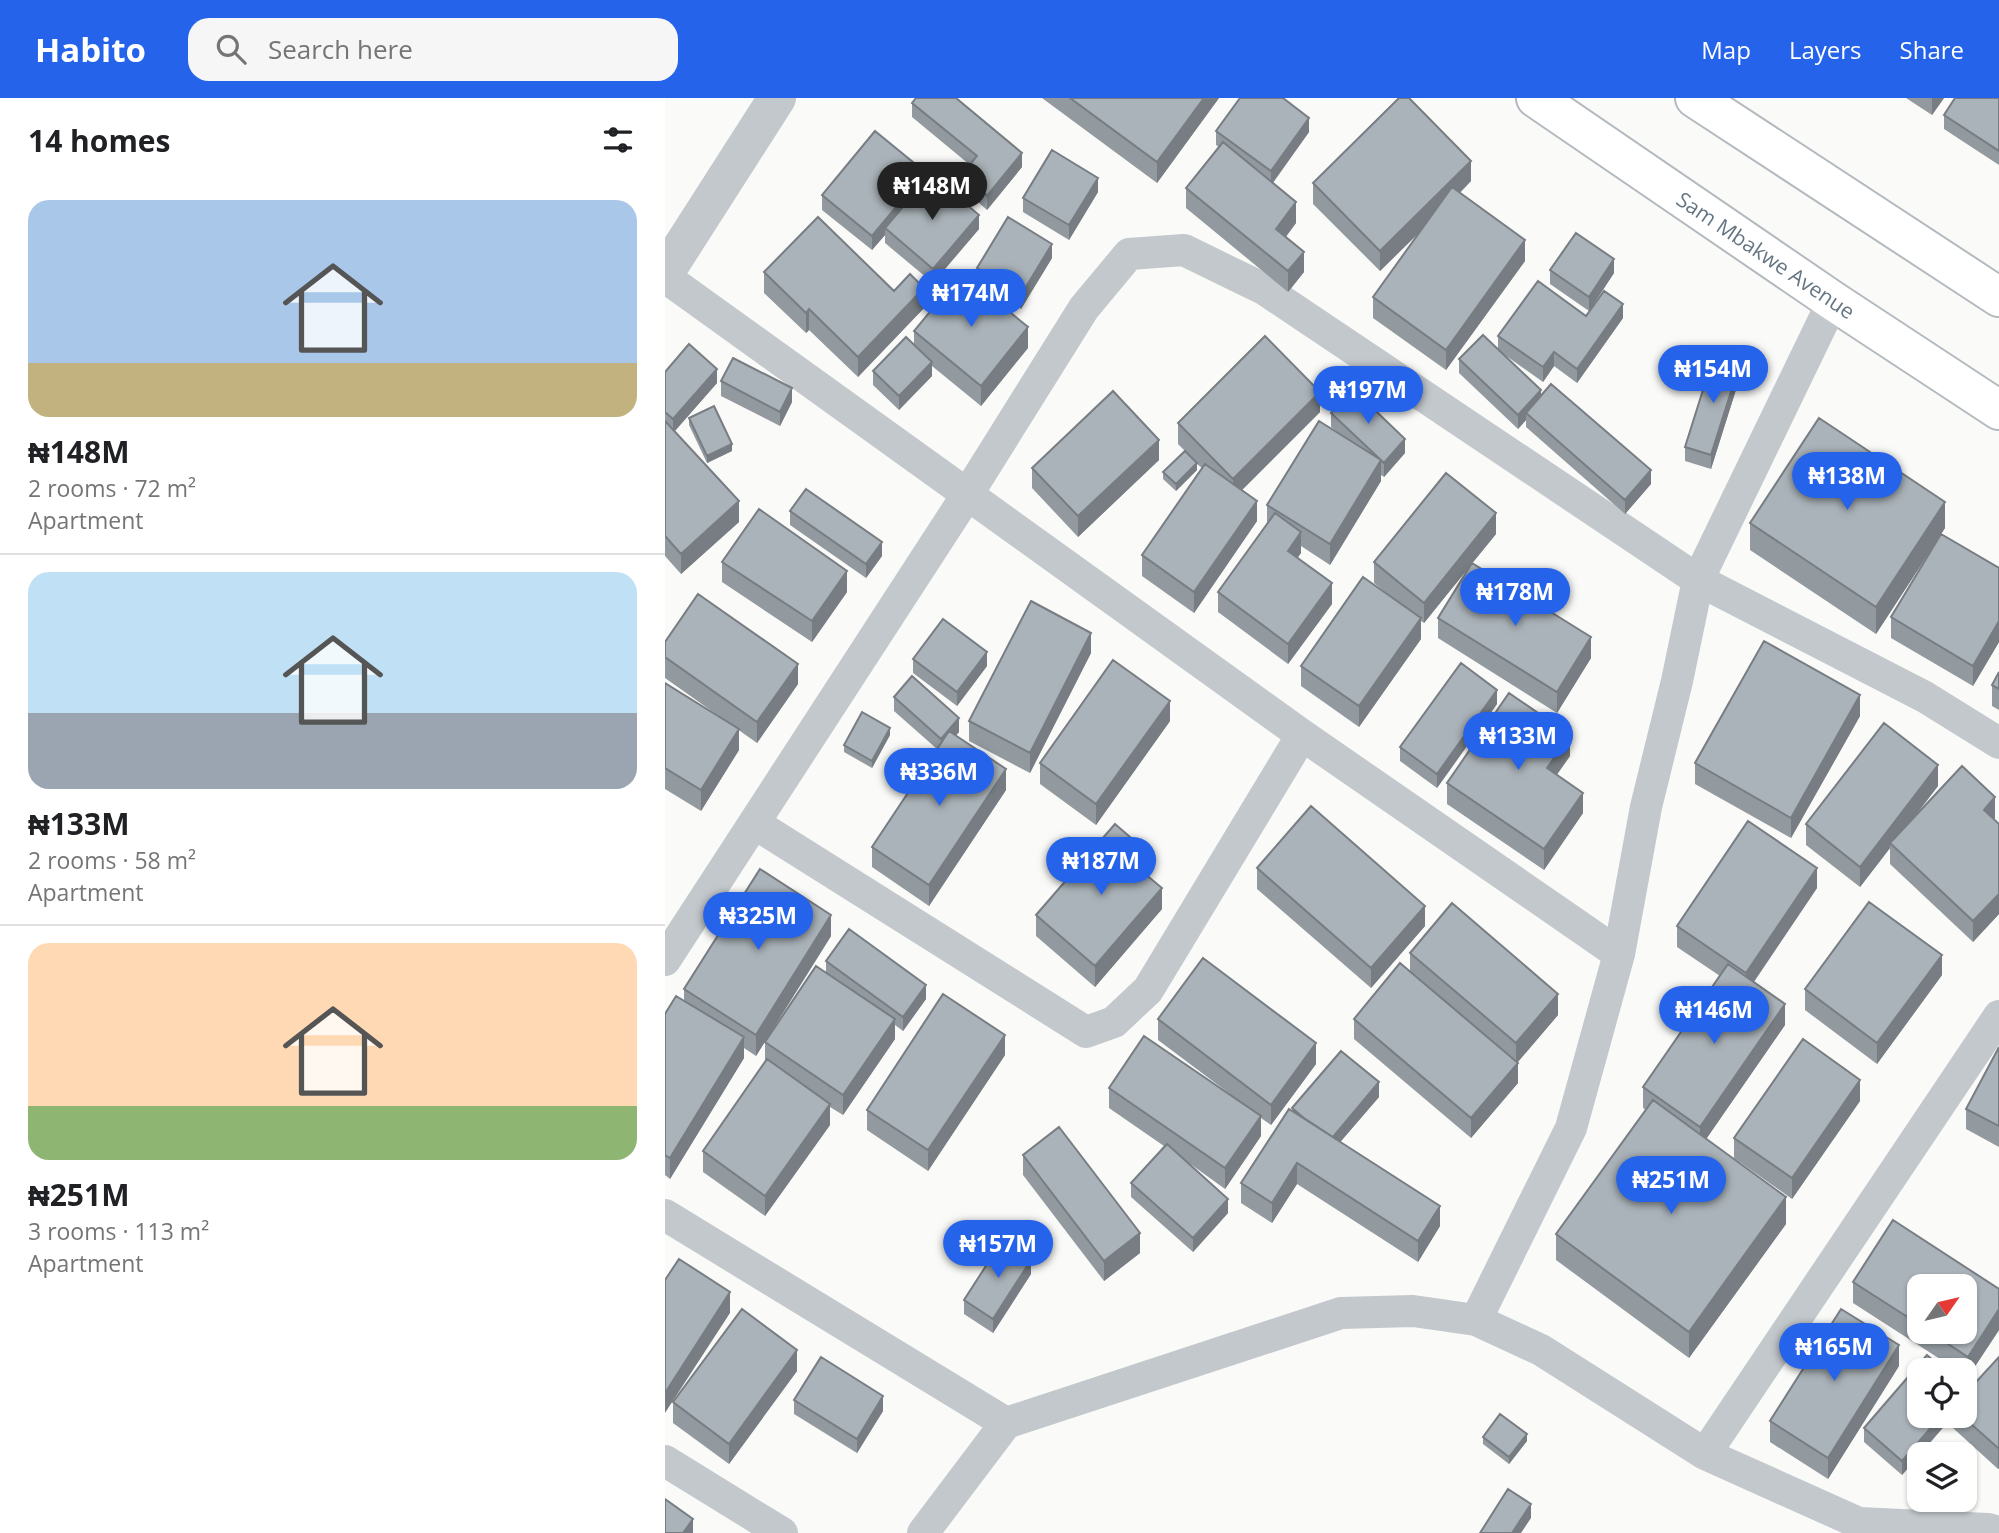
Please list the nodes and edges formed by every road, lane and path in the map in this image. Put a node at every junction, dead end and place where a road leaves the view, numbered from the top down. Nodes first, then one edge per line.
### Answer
1 (777, 98) edge
2 (1536, 98) edge
3 (1695, 98) edge
4 (665, 275) edge
5 (1995, 284) edge
6 (1833, 301) junction
7 (1999, 410) edge
8 (967, 495) junction
9 (1698, 580) junction
10 (1302, 735) junction
11 (1999, 743) edge
12 (754, 823) junction
13 (1619, 954) junction
14 (665, 960) edge
15 (1999, 1016) edge
16 (665, 1214) edge
17 (1475, 1321) junction
18 (1006, 1423) junction
19 (1705, 1454) junction
20 (665, 1461) edge
21 (1856, 1528) edge
22 (1999, 1532) edge
23 (782, 1533) edge
24 (923, 1533) edge

1 - 4 street
2 - 6 main road, Sam Mbakwe Avenue
3 - 5 main road
4 - 8 street
6 - 7 main road, Sam Mbakwe Avenue
6 - 9 street
8 - 9 street
8 - 10 street
8 - 12 street
9 - 11 street
9 - 13 street
10 - 12 street
10 - 13 street
12 - 14 street
13 - 17 street
15 - 19 street
16 - 18 street
17 - 18 street
17 - 19 street
18 - 24 street
19 - 21 street
20 - 23 street
21 - 22 street

